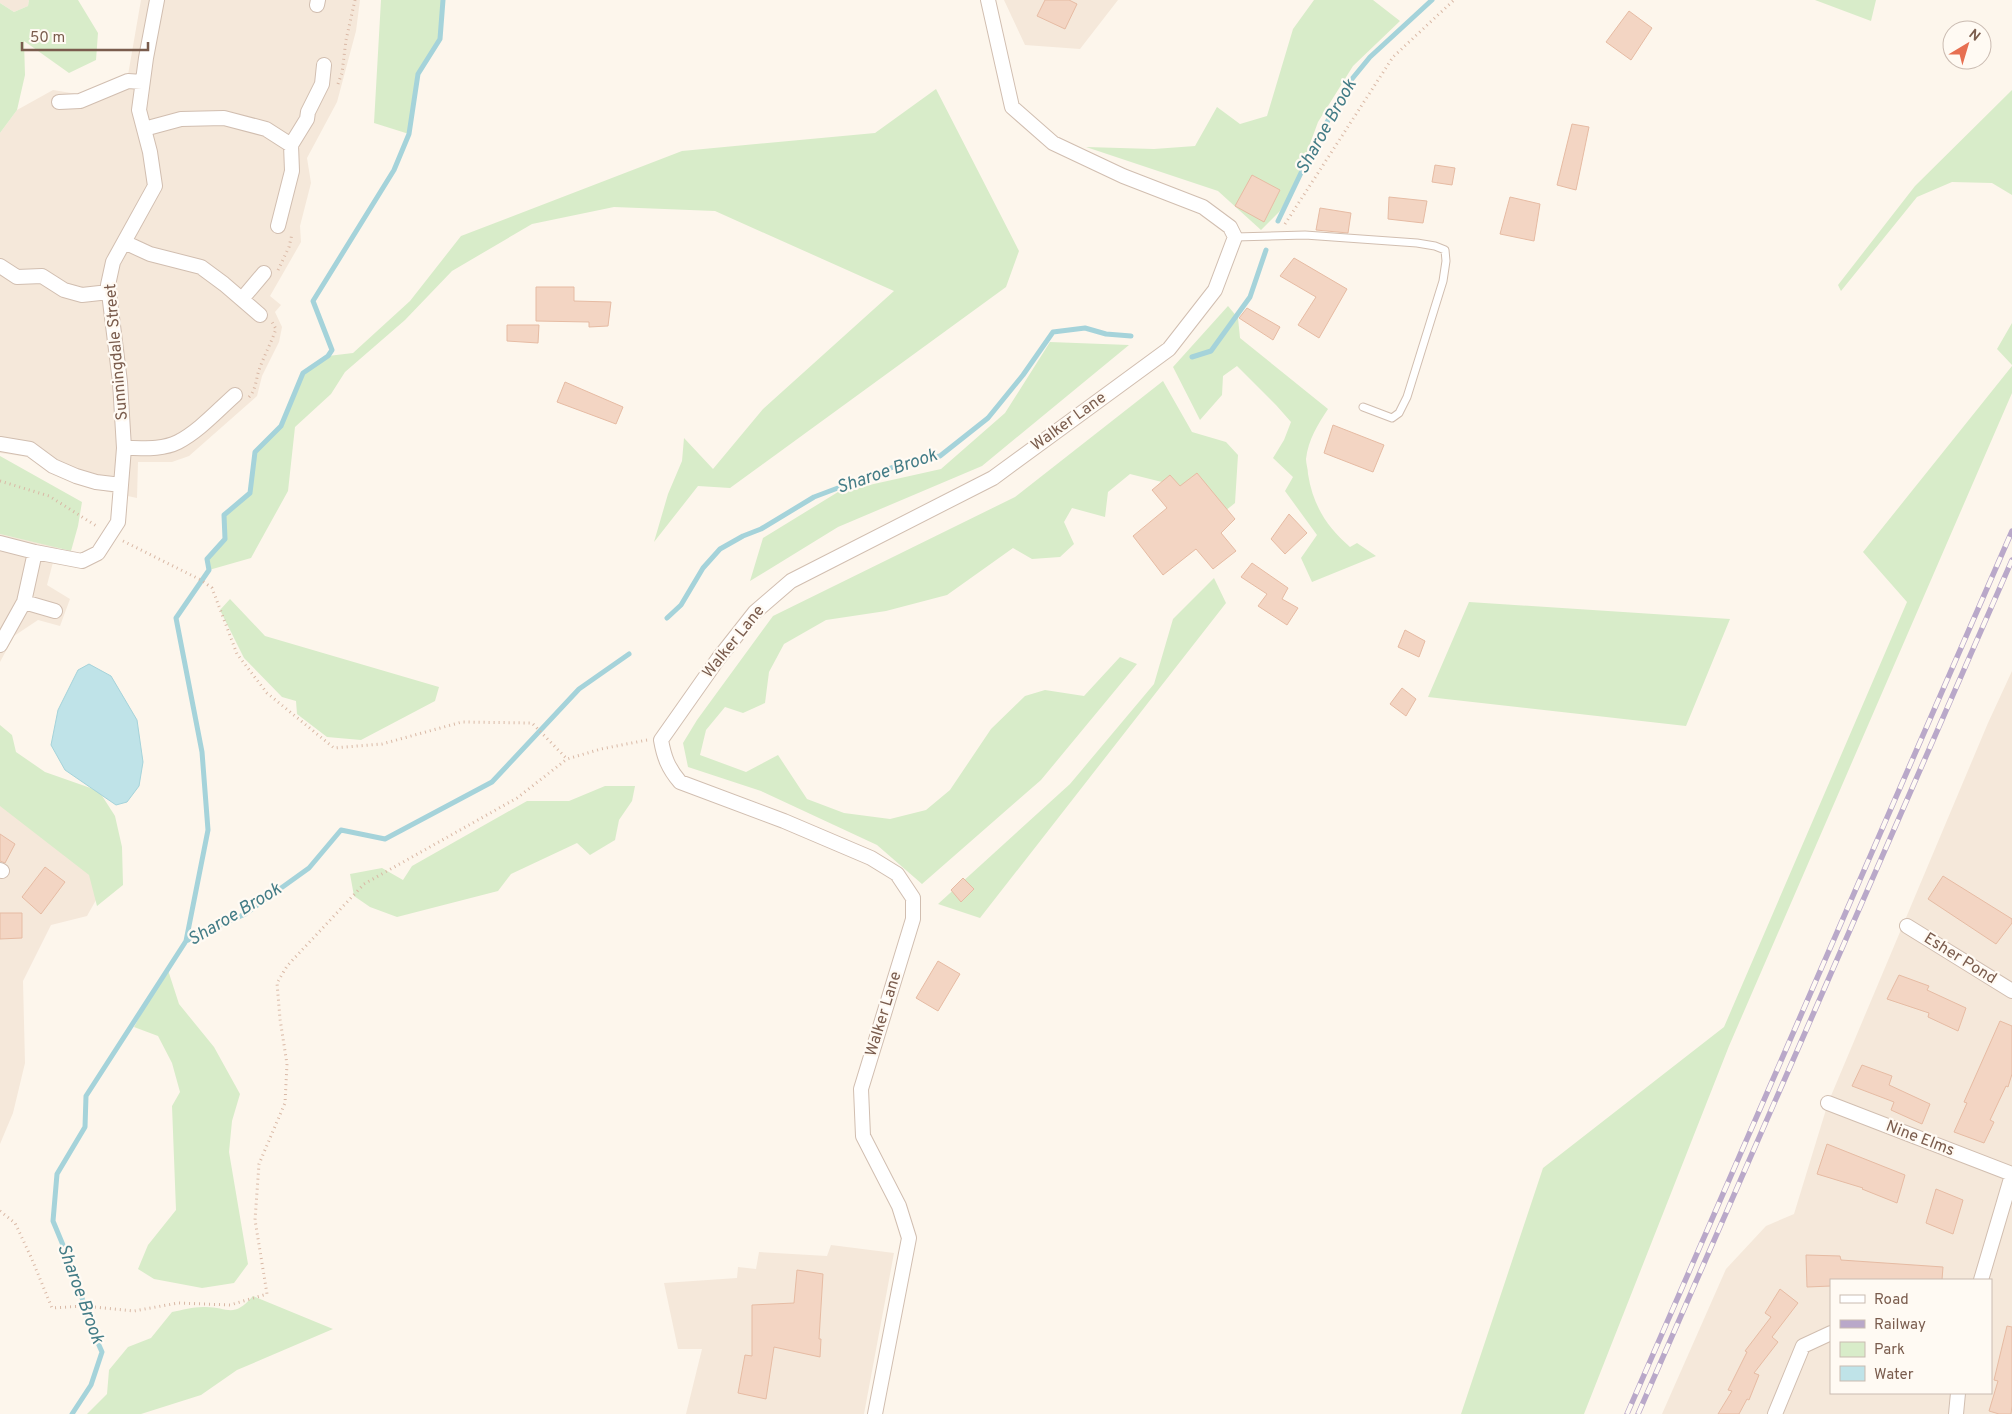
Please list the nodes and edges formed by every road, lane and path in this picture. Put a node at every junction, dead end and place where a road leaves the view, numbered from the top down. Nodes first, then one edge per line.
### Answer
1 (157, 0) edge
2 (355, 0) edge
3 (988, 0) edge
4 (1454, 0) edge
5 (324, 65) dead end
6 (142, 82) junction
7 (336, 89) dead end
8 (58, 102) dead end
9 (144, 129) junction
10 (291, 145) junction
11 (278, 226) dead end
12 (293, 228) dead end
13 (1235, 237) junction
14 (1277, 237) junction
15 (124, 242) junction
16 (0, 266) edge
17 (270, 273) joint
18 (109, 292) junction
19 (242, 299) junction
20 (260, 315) dead end
21 (235, 395) dead end
22 (1363, 407) dead end
23 (0, 444) edge
24 (124, 448) junction
25 (121, 485) junction
26 (0, 543) edge
27 (35, 552) junction
28 (202, 581) dead end
29 (24, 602) junction
30 (55, 611) dead end
31 (0, 646) edge
32 (662, 740) junction
33 (567, 759) junction
34 (1907, 926) dead end
35 (2012, 991) edge
36 (1828, 1103) dead end
37 (2012, 1174) edge
38 (0, 1211) edge
39 (1981, 1279) edge
40 (1830, 1334) edge
41 (1958, 1394) edge
42 (875, 1414) edge
43 (1775, 1414) edge
44 (1956, 1414) edge

1 - 6 street, Sunningdale Street
2 - 7 path
3 - 13 street
4 - 14 path
5 - 10 street
6 - 8 street
6 - 9 street, Sunningdale Street
9 - 10 street
9 - 15 street, Sunningdale Street
10 - 11 street
12 - 17 path
13 - 14 lane
13 - 32 street, Walker Lane
14 - 22 lane
15 - 18 street, Sunningdale Street
15 - 19 street
16 - 18 street
17 - 19 street
18 - 24 street, Sunningdale Street
19 - 20 street
21 - 24 street
23 - 25 street
24 - 25 street, Sunningdale Street
25 - 27 street, Sunningdale Street
26 - 27 street, Sunningdale Street
27 - 29 street
28 - 33 path
29 - 30 street
29 - 31 street
32 - 33 path
32 - 42 street, Walker Lane
33 - 38 path
34 - 35 street, Esher Pond
36 - 37 street, Nine Elms
37 - 39 street
40 - 43 street
41 - 44 street

